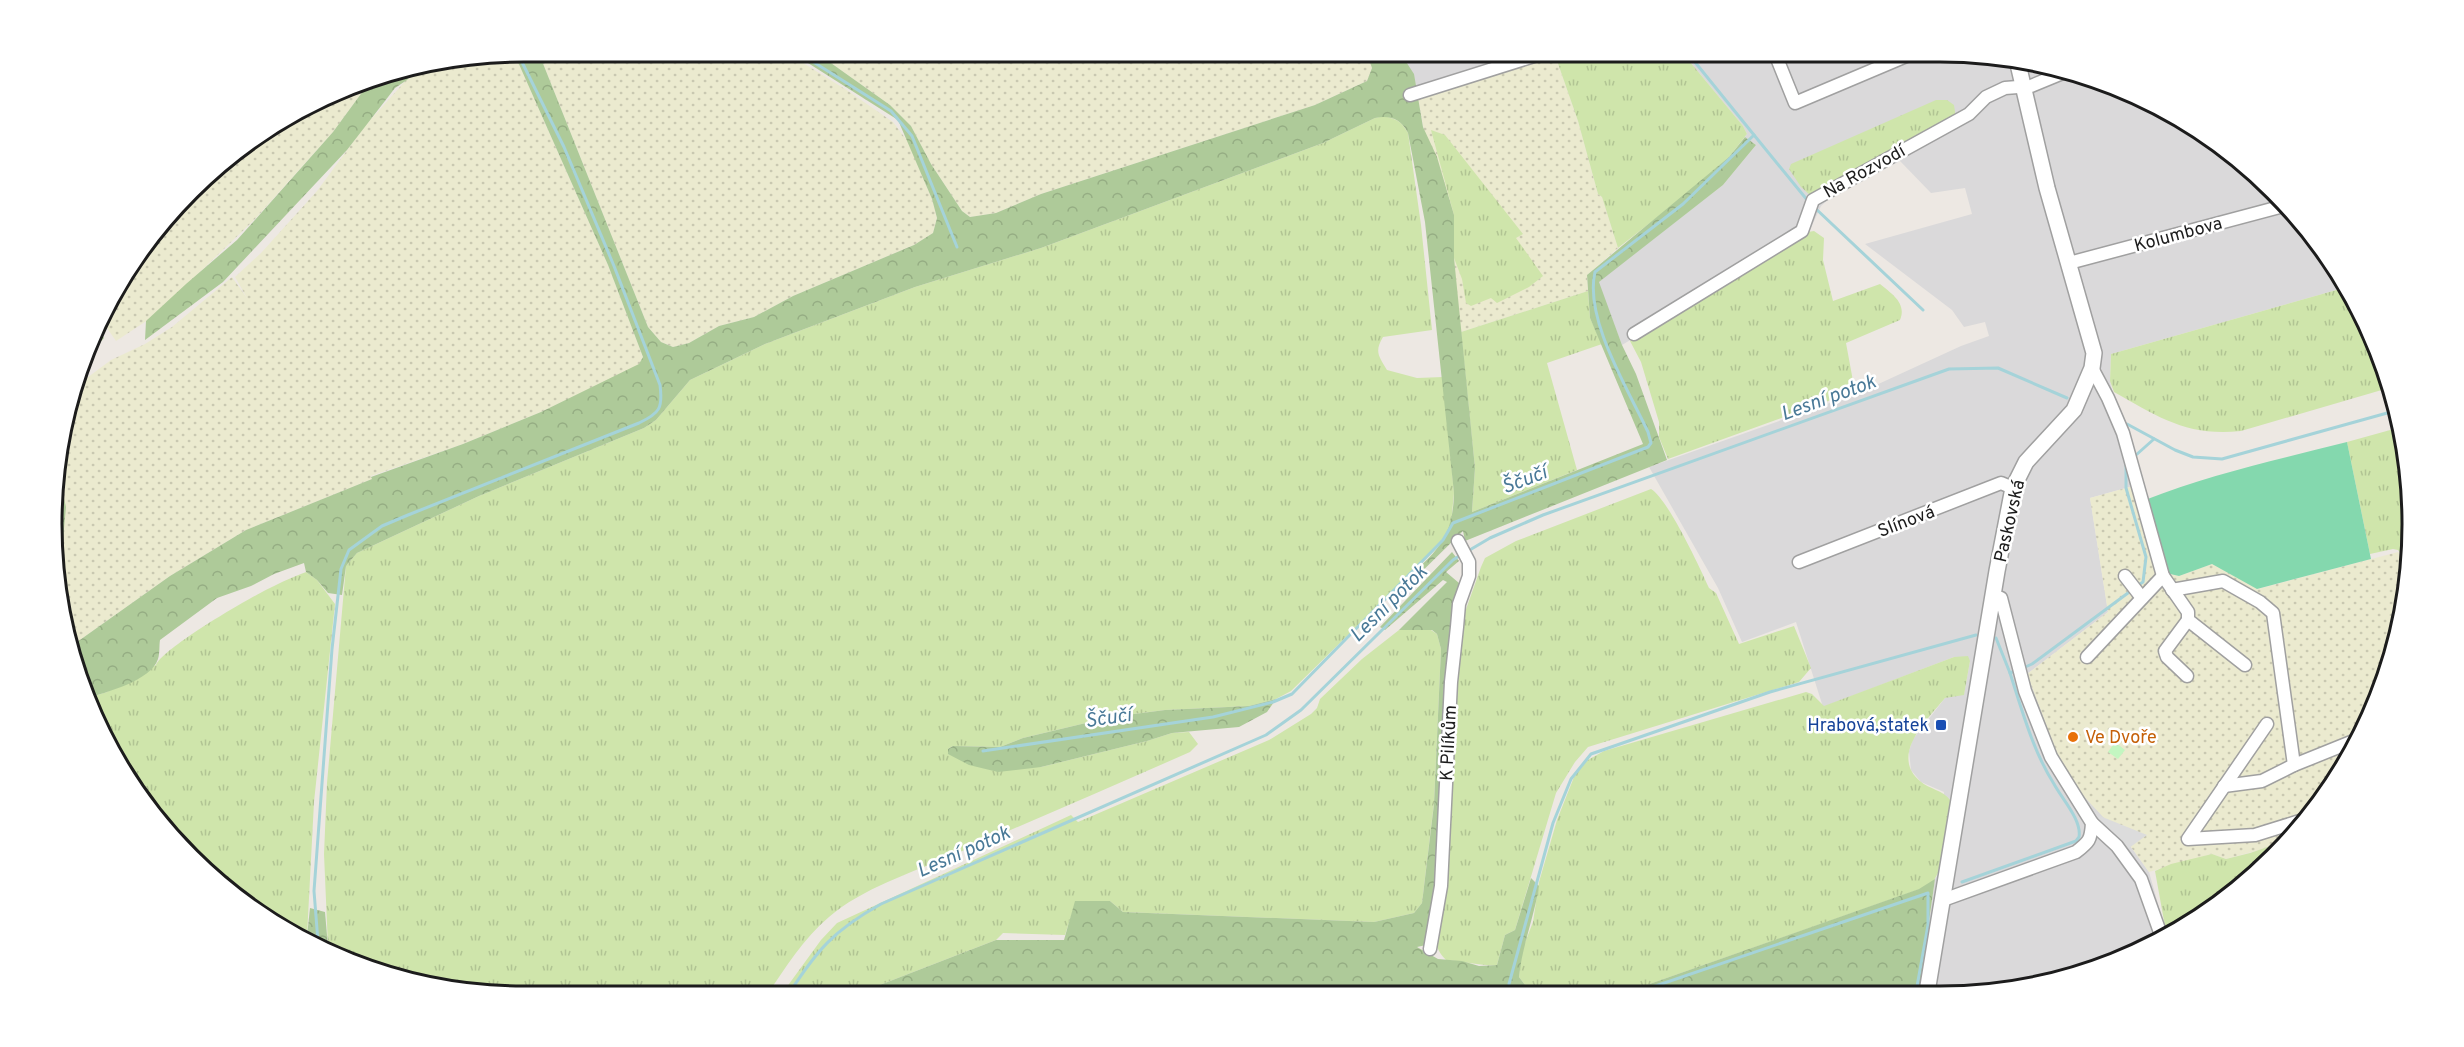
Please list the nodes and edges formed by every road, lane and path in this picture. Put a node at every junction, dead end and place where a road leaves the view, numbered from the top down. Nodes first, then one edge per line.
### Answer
1 (1514, 62) edge
2 (1779, 62) edge
3 (1882, 62) edge
4 (2019, 68) edge
5 (2055, 76) edge
6 (2023, 86) junction
7 (1410, 94) dead end
8 (2277, 208) edge
9 (2069, 263) junction
10 (1634, 334) dead end
11 (2092, 368) junction
12 (2013, 488) junction
13 (1459, 544) dead end
14 (1799, 562) dead end
15 (2163, 576) junction
16 (2172, 590) junction
17 (1993, 595) junction
18 (2188, 620) junction
19 (2087, 657) dead end
20 (2245, 665) dead end
21 (2187, 676) dead end
22 (2267, 724) dead end
23 (2346, 744) edge
24 (2294, 765) junction
25 (2224, 786) junction
26 (2092, 823) junction
27 (2292, 824) edge
28 (1943, 900) junction
29 (2159, 931) edge
30 (1430, 949) dead end
31 (1928, 986) edge

1 - 7 street
2 - 3 street
4 - 6 street, Paskovská
5 - 6 street, Na Rozvodí
6 - 9 street, Paskovská
6 - 10 street, Na Rozvodí
8 - 9 street, Kolumbova
9 - 11 street, Paskovská
11 - 12 street, Paskovská
11 - 15 street
12 - 14 street, Slínová
12 - 17 street, Paskovská
13 - 30 street, K Pilíkům
15 - 16 street
15 - 19 street
16 - 18 street
16 - 24 street
17 - 26 street
17 - 28 street, Paskovská
18 - 20 street
18 - 21 street
22 - 25 street
23 - 24 street
24 - 25 street
25 - 27 street
26 - 28 street
26 - 29 street
28 - 31 street, Paskovská

